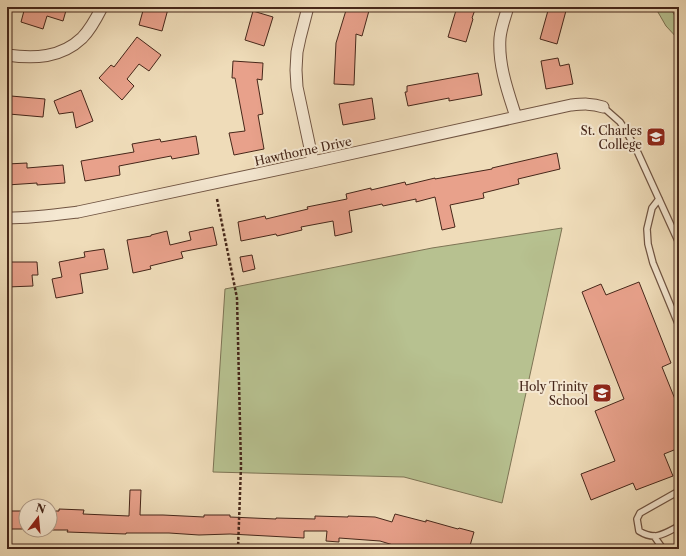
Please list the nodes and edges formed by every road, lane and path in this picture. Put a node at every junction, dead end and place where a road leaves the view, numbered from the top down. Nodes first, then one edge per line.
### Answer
1 (102, 7) edge
2 (308, 7) edge
3 (508, 7) edge
4 (7, 55) edge
5 (603, 107) joint
6 (516, 117) junction
7 (313, 162) junction
8 (217, 199) dead end
9 (659, 199) junction
10 (7, 218) edge
11 (679, 243) edge
12 (679, 326) edge
13 (679, 491) edge
14 (679, 526) edge
15 (654, 536) junction
16 (238, 549) edge
17 (663, 549) edge

1 - 4 street
2 - 7 street
3 - 6 street
5 - 6 street, Hawthorne Drive
5 - 9 lane
6 - 7 street, Hawthorne Drive
7 - 10 street, Hawthorne Drive
8 - 16 path
9 - 11 lane
9 - 12 lane
13 - 15 lane
14 - 15 lane
15 - 17 lane

